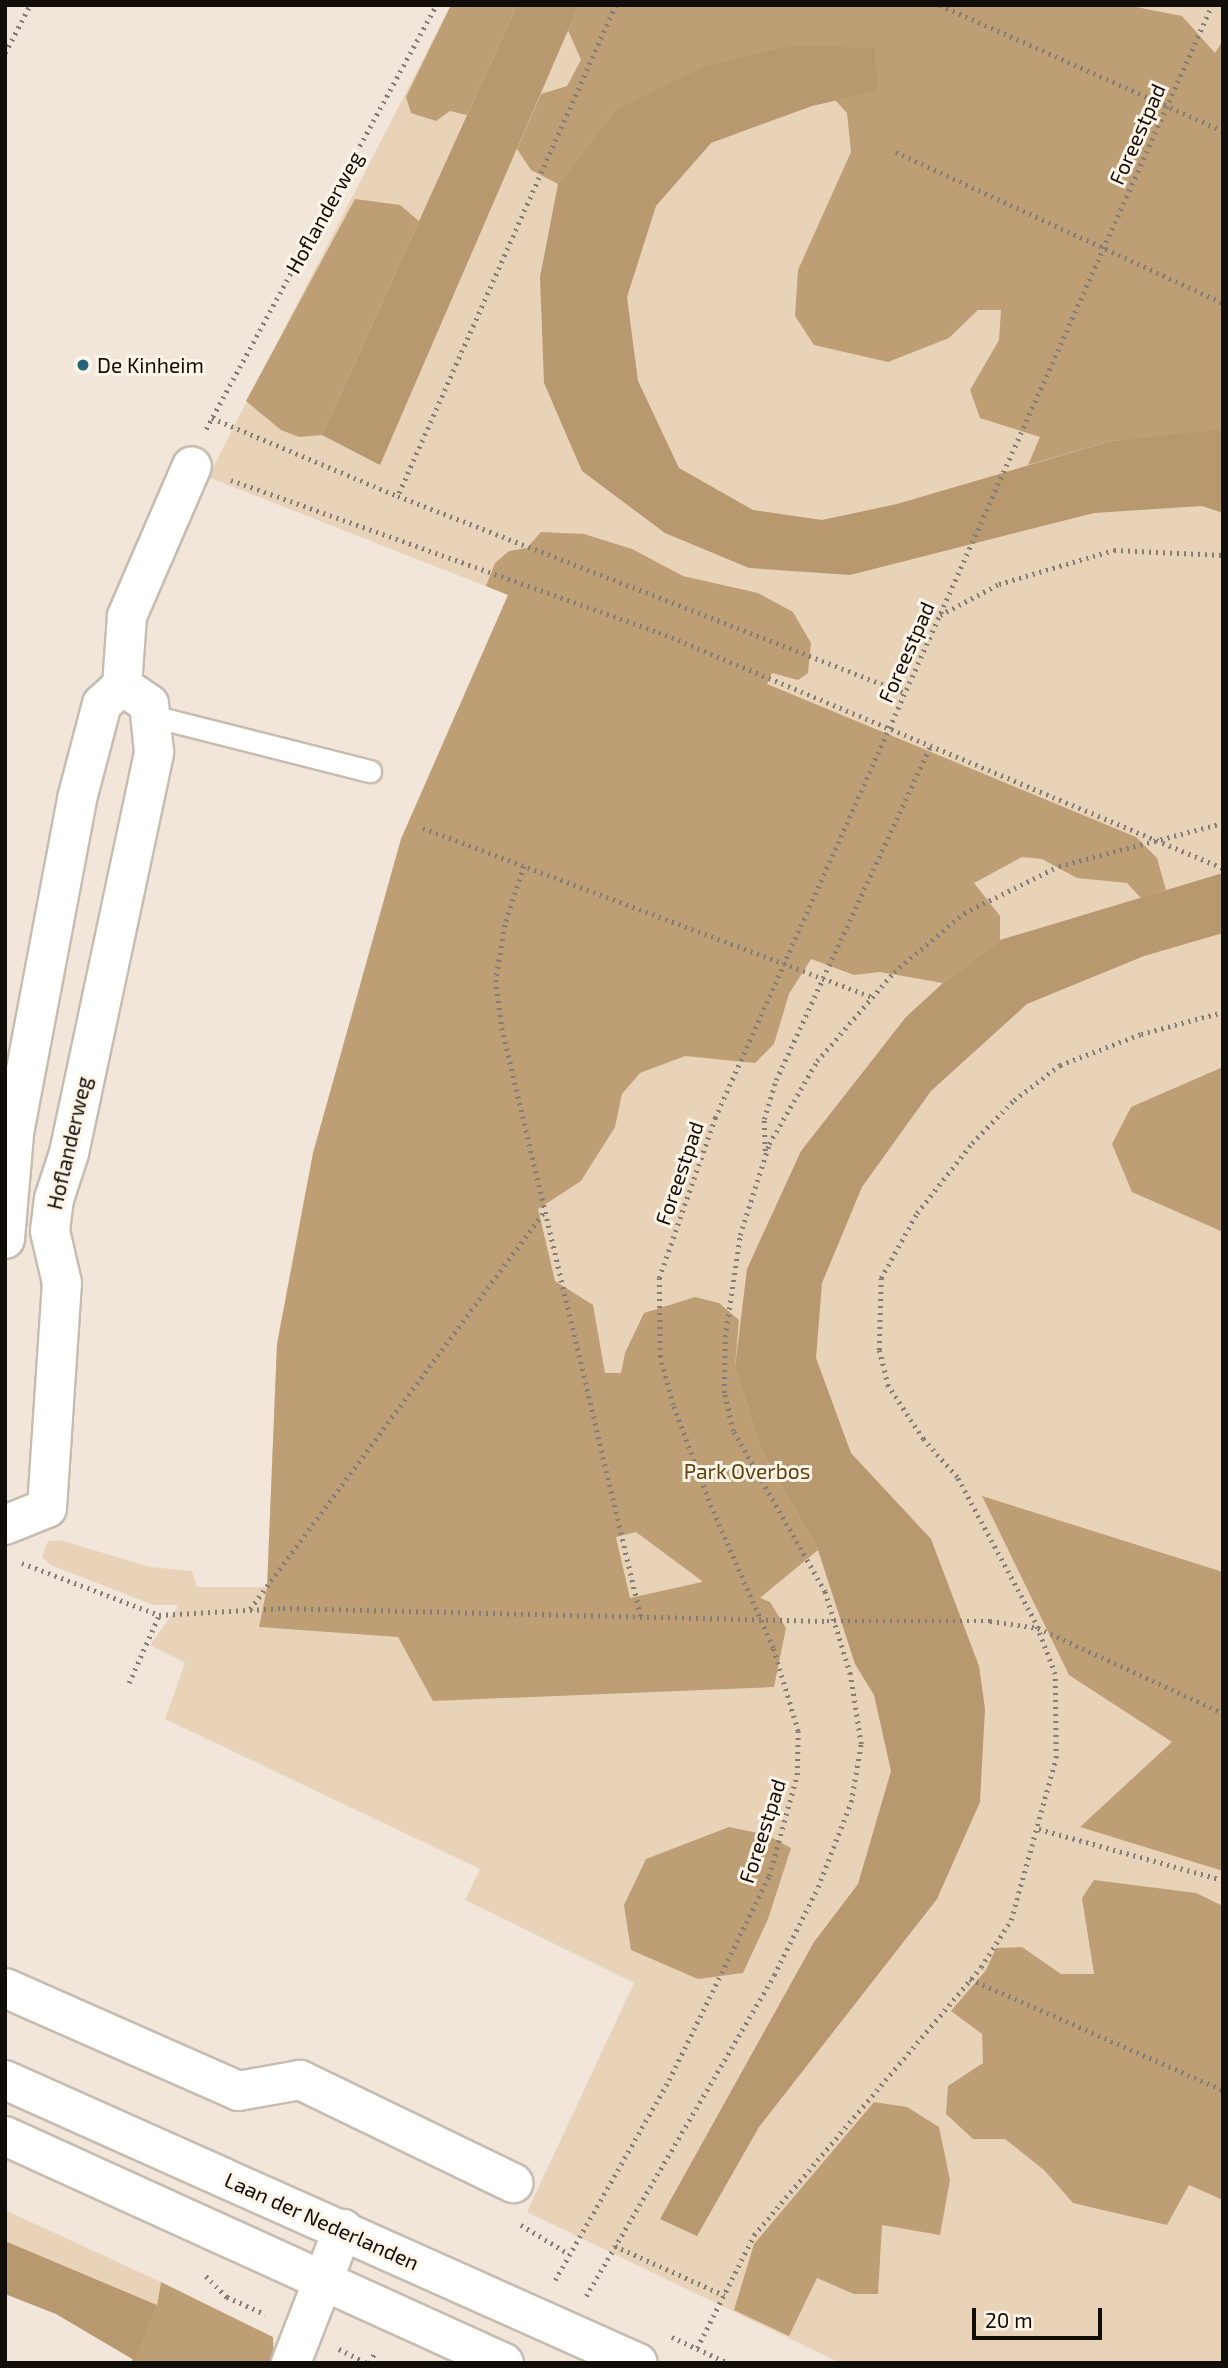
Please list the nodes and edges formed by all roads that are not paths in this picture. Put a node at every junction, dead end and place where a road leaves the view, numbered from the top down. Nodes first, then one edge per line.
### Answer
1 (192, 466) road end
2 (122, 687) junction
3 (153, 727) junction
4 (97, 738) junction
5 (370, 771) dead end
6 (5, 1239) edge
7 (5, 1525) edge
8 (5, 1988) edge
9 (5, 2080) edge
10 (5, 2136) edge
11 (513, 2183) dead end
12 (343, 2229) junction
13 (324, 2280) junction
14 (297, 2347) edge
15 (505, 2363) edge
16 (638, 2363) edge

1 - 2 street
2 - 3 street
2 - 4 street
3 - 4 street
3 - 5 lane
3 - 7 street, Hoflanderweg
4 - 6 street
8 - 11 street
9 - 12 street, Laan der Nederlanden
10 - 13 street
12 - 13 street
12 - 16 street, Laan der Nederlanden
13 - 14 street
13 - 15 street

